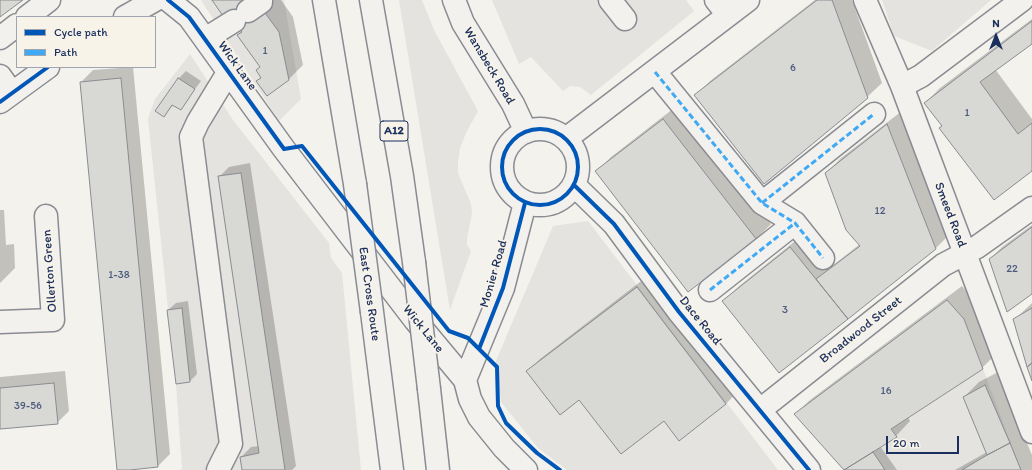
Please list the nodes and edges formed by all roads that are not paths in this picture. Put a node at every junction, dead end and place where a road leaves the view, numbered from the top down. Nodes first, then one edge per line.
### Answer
1 (49, 0) edge
2 (155, 0) edge
3 (168, 0) edge
4 (324, 0) edge
5 (371, 0) edge
6 (454, 0) edge
7 (610, 0) edge
8 (748, 0) edge
9 (866, 0) edge
10 (1022, 0) edge
11 (722, 8) edge
12 (248, 11) edge
13 (28, 16) edge
14 (127, 16) edge
15 (625, 19) dead end
16 (16, 26) edge
17 (0, 38) edge
18 (205, 39) junction
19 (46, 68) edge
20 (229, 71) junction
21 (655, 72) junction
22 (902, 86) junction
23 (4, 90) edge
24 (874, 114) dead end
25 (526, 132) junction
26 (567, 138) junction
27 (574, 185) junction
28 (525, 203) junction
29 (762, 204) junction
30 (1032, 208) edge
31 (46, 216) dead end
32 (795, 223) junction
33 (964, 254) junction
34 (823, 258) dead end
35 (710, 290) dead end
36 (0, 322) edge
37 (465, 380) junction
38 (760, 410) junction
39 (1032, 432) edge
40 (218, 470) edge
41 (392, 470) edge
42 (438, 470) edge
43 (526, 470) edge
44 (810, 470) edge

1 - 13 main road
2 - 14 main road
3 - 18 main road, Wick Lane
4 - 41 main road, East Cross Route, bridge
5 - 42 main road, A12, bridge
6 - 25 main road, Wansbeck Road
7 - 15 main road
8 - 11 main road
9 - 22 main road, Smeed Road
10 - 22 main road
11 - 21 main road
12 - 18 main road
16 - 17 main road
18 - 20 main road, Wick Lane
19 - 23 main road
20 - 37 main road, Wick Lane
20 - 40 main road
21 - 26 main road
21 - 29 main road
22 - 33 main road, Smeed Road
24 - 29 main road
25 - 26 main road
25 - 28 main road
26 - 27 main road
27 - 28 main road
27 - 38 main road, Dace Road
28 - 37 main road, Monier Road
29 - 32 main road
30 - 33 main road, Broadwood Street
31 - 36 main road, Ollerton Green
32 - 34 main road
32 - 35 main road
33 - 38 main road, Broadwood Street
33 - 39 main road, Smeed Road
37 - 43 main road, Wick Lane
38 - 44 main road, Dace Road

